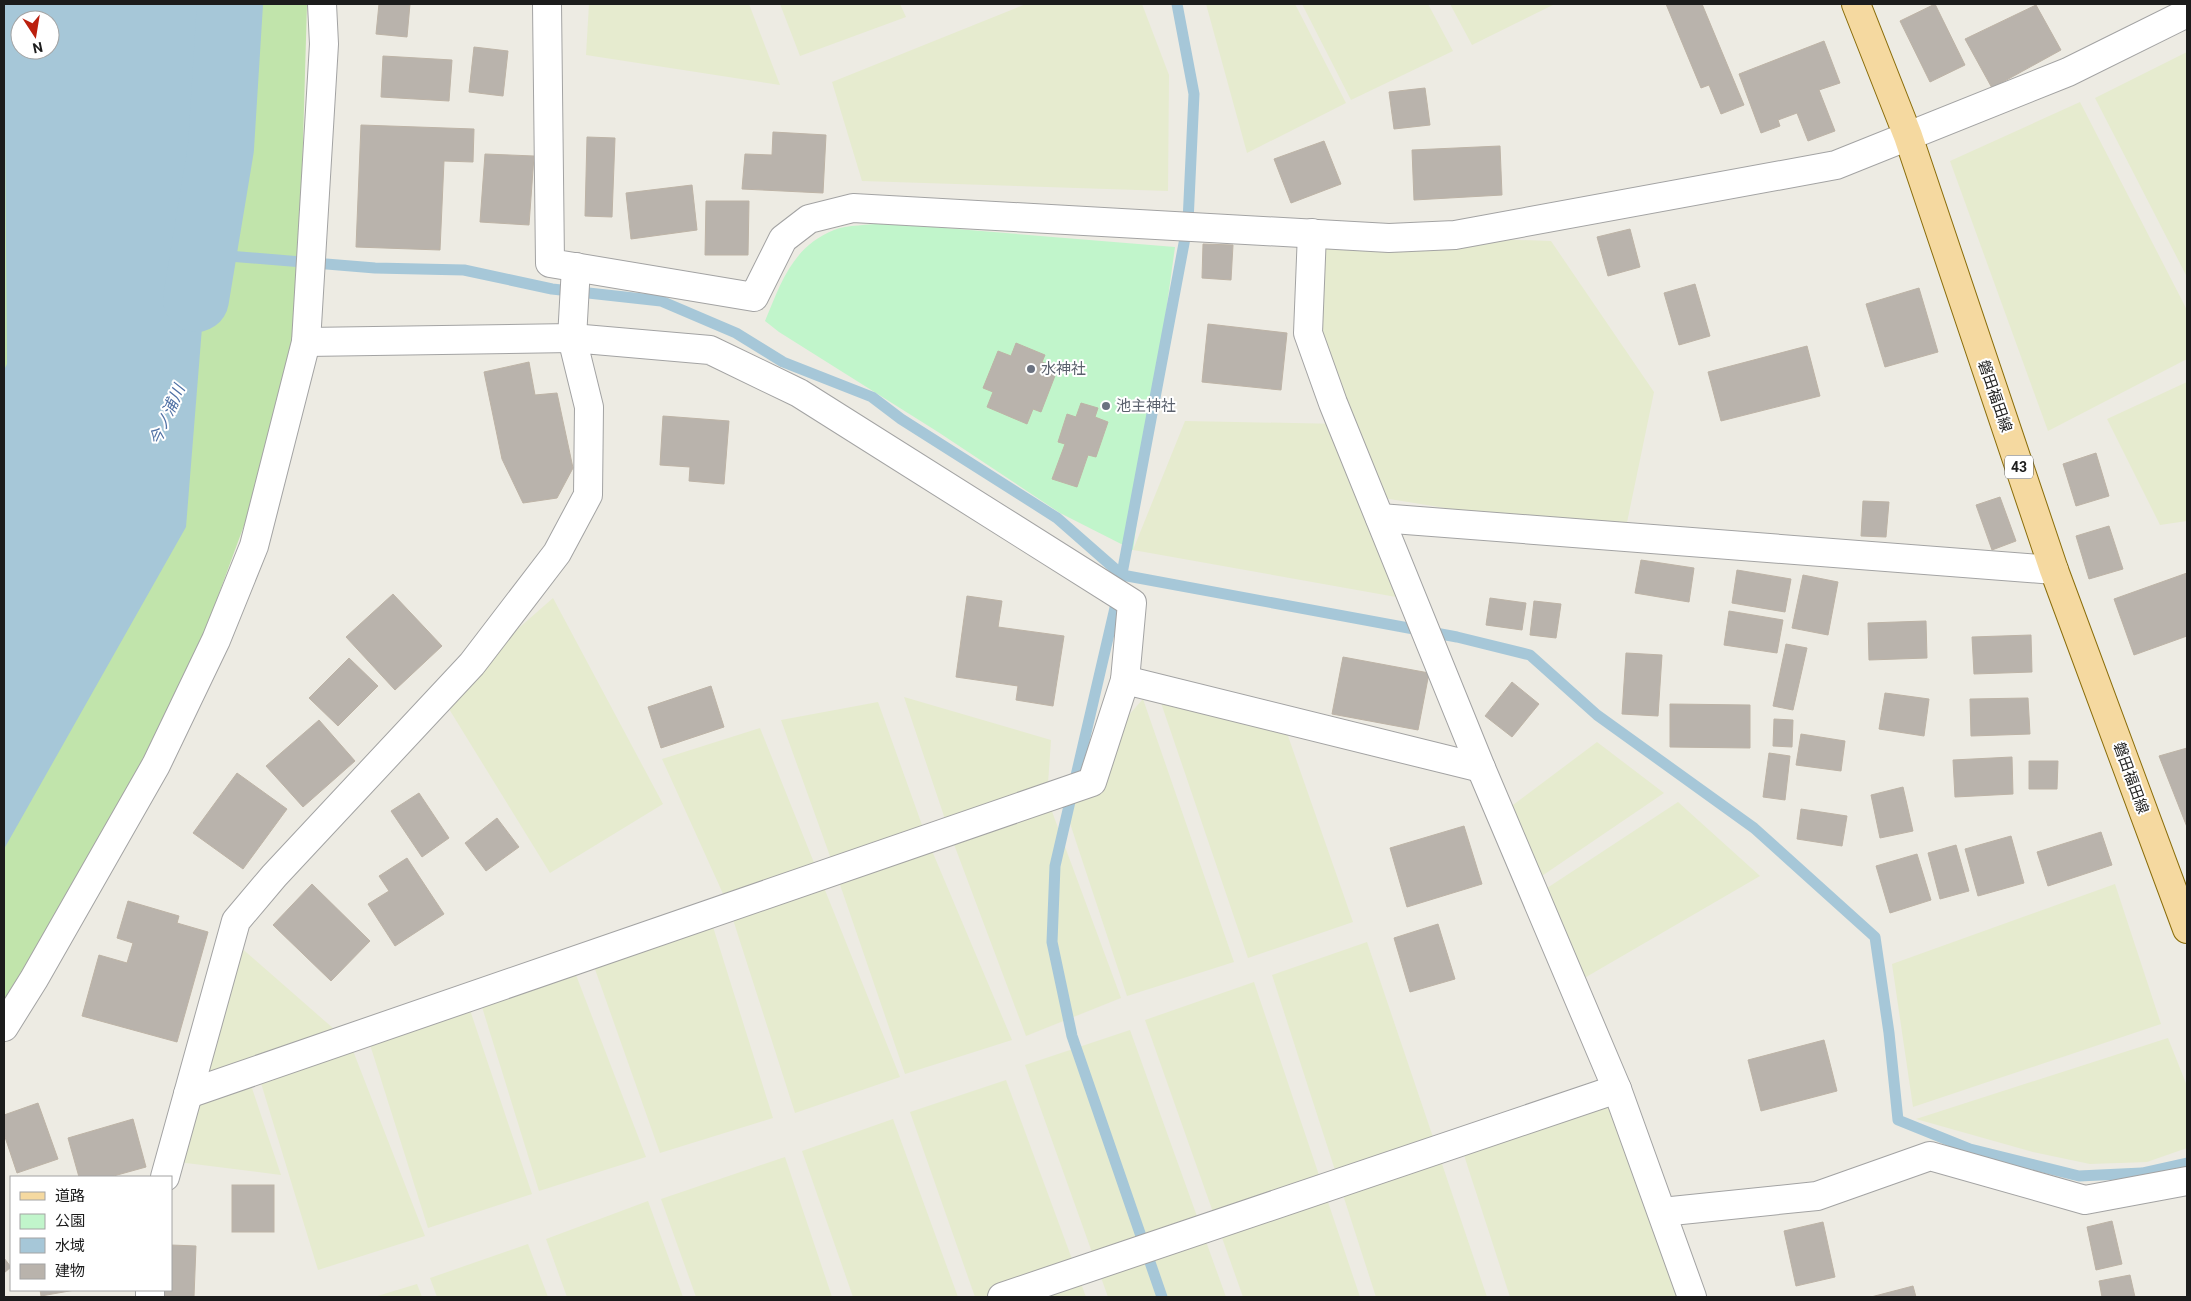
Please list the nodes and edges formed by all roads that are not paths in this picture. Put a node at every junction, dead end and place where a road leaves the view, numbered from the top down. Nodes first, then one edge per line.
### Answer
1 (322, 4) edge
2 (547, 4) edge
3 (1856, 4) edge
4 (2187, 13) edge
5 (1908, 136) junction
6 (1312, 233) junction
7 (576, 267) junction
8 (572, 338) junction
9 (306, 342) junction
10 (1380, 518) junction
11 (2054, 570) junction
12 (1125, 680) junction
13 (1481, 768) junction
14 (2187, 929) edge
15 (4, 1027) edge
16 (1617, 1089) junction
17 (188, 1094) junction
18 (165, 1176) edge
19 (2187, 1181) edge
20 (1662, 1212) junction
21 (1002, 1297) edge
22 (1692, 1297) edge

1 - 9 street
2 - 7 street
3 - 5 main road, 磐田福田線 / 43
4 - 5 street
5 - 6 street
5 - 11 main road, 磐田福田線 / 43
6 - 7 street
6 - 10 street
7 - 8 street
8 - 9 street
8 - 12 street
8 - 17 street
9 - 15 street
10 - 11 street
10 - 13 street
11 - 14 main road, 磐田福田線 / 43
12 - 13 street
12 - 17 street
13 - 16 street
16 - 20 street
16 - 21 street
17 - 18 street
19 - 20 street
20 - 22 street

